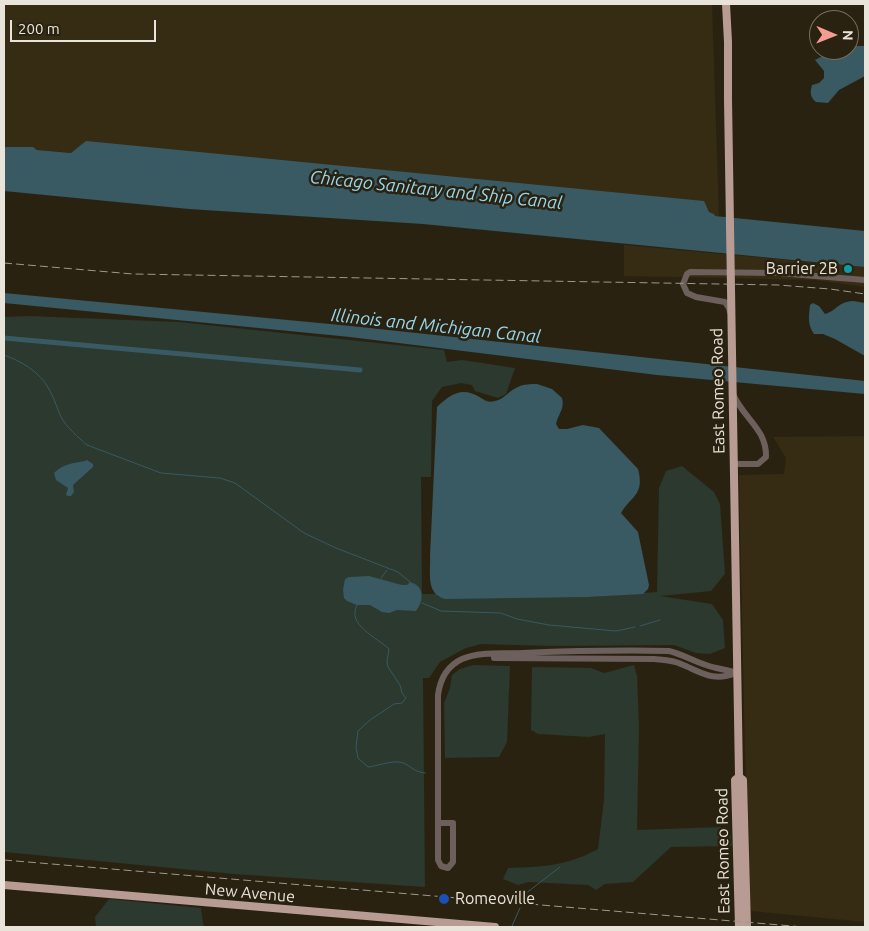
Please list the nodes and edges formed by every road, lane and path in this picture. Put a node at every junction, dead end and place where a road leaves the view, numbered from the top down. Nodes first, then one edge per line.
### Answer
1 (726, 4) edge
2 (865, 280) edge
3 (733, 464) junction
4 (736, 673) junction
5 (739, 777) junction
6 (438, 822) junction
7 (4, 885) edge
8 (495, 927) edge
9 (739, 927) edge
10 (747, 927) edge

1 - 3 main road, East Romeo Road, bridge
2 - 3 street, bridge
3 - 4 main road, East Romeo Road
4 - 5 main road, East Romeo Road
4 - 6 street
5 - 9 main road, East Romeo Road
5 - 10 main road, East Romeo Road
6 - 6 street
7 - 8 main road, New Avenue

